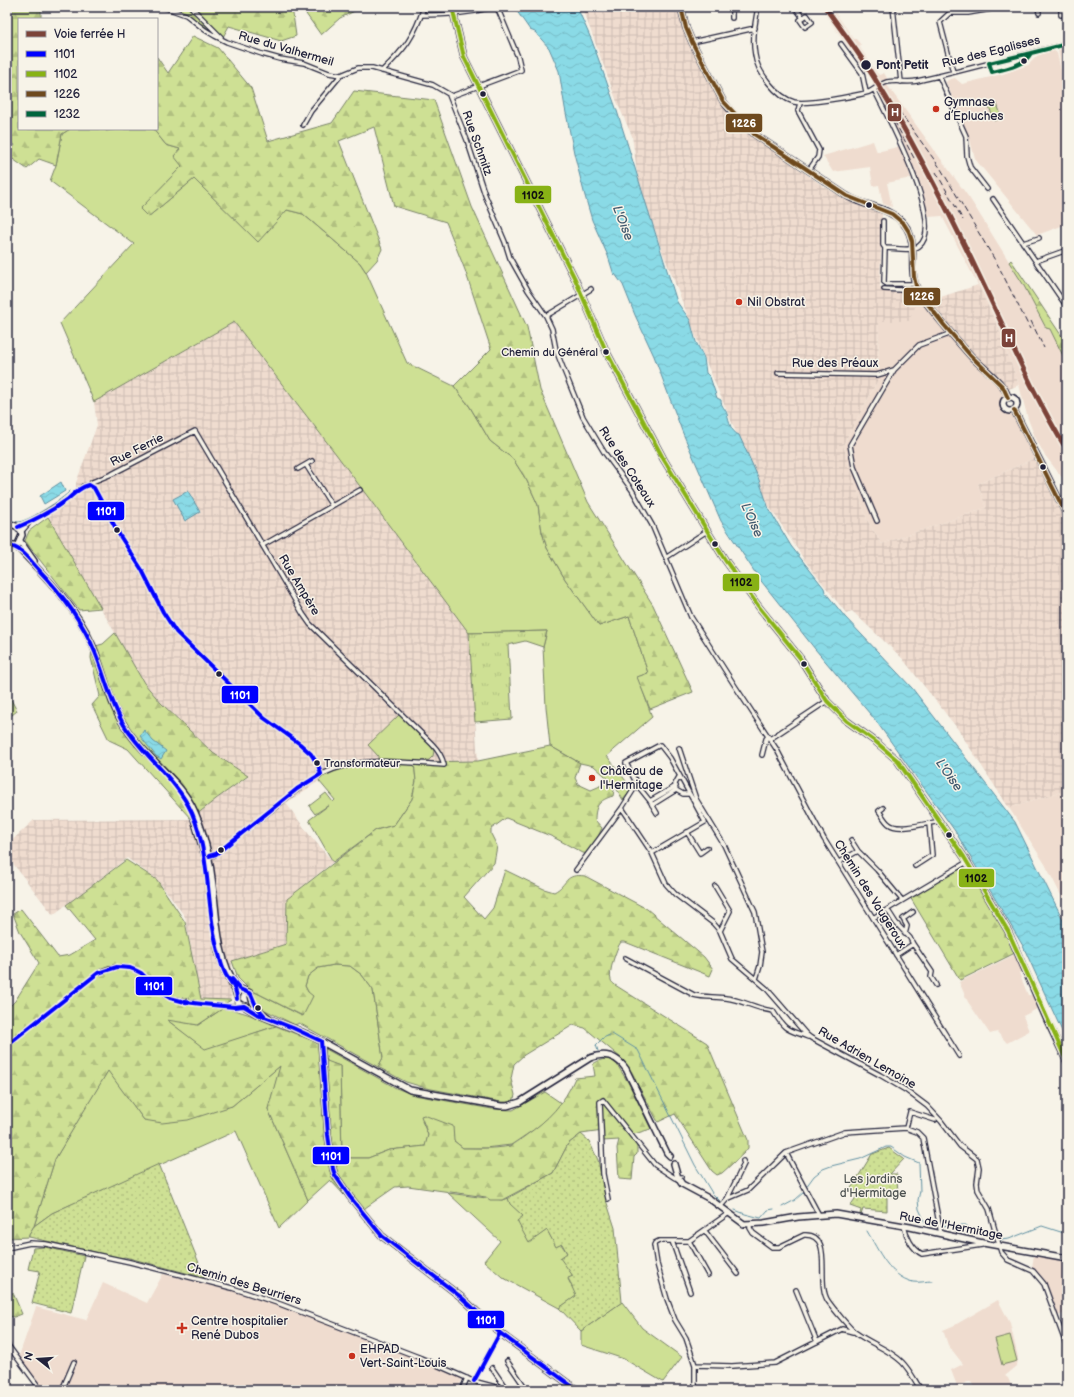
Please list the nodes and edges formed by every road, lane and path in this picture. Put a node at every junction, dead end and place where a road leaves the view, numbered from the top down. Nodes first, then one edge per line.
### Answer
1 (164, 7) edge
2 (191, 7) edge
3 (424, 7) edge
4 (452, 7) edge
5 (492, 7) edge
6 (496, 7) edge
7 (680, 7) edge
8 (732, 7) edge
9 (758, 7) edge
10 (795, 7) edge
11 (893, 7) edge
12 (956, 7) edge
13 (1003, 7) edge
14 (1038, 7) edge
15 (1061, 7) edge
16 (951, 13) junction
17 (1039, 13) dead end
18 (422, 15) junction
19 (454, 15) junction
20 (1061, 15) dead end
21 (732, 18) dead end
22 (803, 18) dead end
23 (755, 28) junction
24 (225, 41) junction
25 (692, 42) junction
26 (841, 44) dead end
27 (1067, 44) edge
28 (382, 71) junction
29 (953, 72) junction
30 (341, 75) junction
31 (939, 76) junction
32 (902, 82) junction
33 (478, 86) junction
34 (874, 89) junction
35 (866, 92) junction
36 (449, 95) junction
37 (792, 101) junction
38 (800, 103) junction
39 (798, 111) junction
40 (303, 125) dead end
41 (809, 170) junction
42 (986, 189) dead end
43 (486, 198) joint
44 (993, 198) dead end
45 (883, 221) dead end
46 (1039, 238) dead end
47 (1024, 243) junction
48 (885, 248) junction
49 (913, 249) junction
50 (1067, 250) edge
51 (1036, 261) junction
52 (915, 284) junction
53 (591, 289) dead end
54 (884, 289) dead end
55 (918, 291) junction
56 (582, 294) junction
57 (1067, 307) edge
58 (546, 316) junction
59 (952, 333) junction
60 (894, 370) junction
61 (778, 373) dead end
62 (1008, 398) junction
63 (1014, 410) junction
64 (195, 431) joint
65 (312, 461) dead end
66 (306, 465) junction
67 (298, 469) dead end
68 (88, 485) junction
69 (360, 490) dead end
70 (332, 506) junction
71 (1067, 516) edge
72 (877, 520) dead end
73 (30, 522) junction
74 (8, 524) edge
75 (18, 527) junction
76 (707, 531) junction
77 (21, 532) junction
78 (20, 542) junction
79 (7, 546) edge
80 (14, 546) junction
81 (263, 546) junction
82 (667, 557) junction
83 (49, 581) junction
84 (827, 701) junction
85 (769, 738) junction
86 (679, 748) dead end
87 (762, 755) dead end
88 (321, 774) junction
89 (679, 777) junction
90 (638, 786) junction
91 (676, 788) junction
92 (689, 794) junction
93 (650, 800) junction
94 (652, 805) junction
95 (622, 808) junction
96 (883, 808) dead end
97 (657, 813) dead end
98 (940, 821) junction
99 (929, 823) junction
100 (686, 832) junction
101 (851, 840) dead end
102 (707, 848) dead end
103 (858, 851) junction
104 (652, 853) junction
105 (207, 857) junction
106 (839, 862) junction
107 (967, 862) junction
108 (915, 866) dead end
109 (576, 870) dead end
110 (715, 886) dead end
111 (902, 900) junction
112 (889, 912) dead end
113 (913, 912) dead end
114 (874, 918) junction
115 (720, 931) junction
116 (905, 934) junction
117 (913, 944) junction
118 (896, 955) junction
119 (625, 958) dead end
120 (756, 979) junction
121 (936, 985) dead end
122 (244, 991) junction
123 (237, 998) junction
124 (252, 1001) junction
125 (779, 1004) junction
126 (225, 1005) junction
127 (242, 1006) junction
128 (773, 1011) junction
129 (272, 1020) junction
130 (811, 1038) junction
131 (321, 1041) junction
132 (7, 1044) edge
133 (959, 1056) dead end
134 (1067, 1062) edge
135 (935, 1120) dead end
136 (906, 1128) junction
137 (786, 1153) junction
138 (743, 1161) dead end
139 (679, 1177) junction
140 (608, 1199) dead end
141 (726, 1199) junction
142 (718, 1206) junction
143 (729, 1213) junction
144 (820, 1215) junction
145 (750, 1224) junction
146 (904, 1226) junction
147 (705, 1231) junction
148 (941, 1234) junction
149 (672, 1241) junction
150 (689, 1241) junction
151 (983, 1243) junction
152 (999, 1245) junction
153 (7, 1248) edge
154 (1067, 1259) edge
155 (738, 1274) dead end
156 (708, 1275) dead end
157 (796, 1290) dead end
158 (690, 1292) dead end
159 (854, 1332) junction
160 (500, 1333) junction
161 (817, 1342) junction
162 (8, 1347) edge
163 (1067, 1347) edge
164 (507, 1361) dead end
165 (74, 1362) dead end
166 (695, 1365) junction
167 (492, 1368) dead end
168 (467, 1378) junction
169 (474, 1381) junction
170 (1067, 1388) edge
171 (40, 1390) edge
172 (62, 1390) edge
173 (462, 1390) edge
174 (507, 1390) edge
175 (527, 1390) edge
176 (577, 1390) edge
177 (695, 1390) edge
178 (921, 1390) edge
179 (1064, 1390) edge

1 - 24 street, Rue du Valhermeil
2 - 24 street, Rue du Valhermeil
3 - 18 street
4 - 19 main road
5 - 19 street
6 - 33 street
7 - 25 main road
8 - 21 street
9 - 23 street
10 - 22 street
11 - 32 street
12 - 16 street
13 - 16 street
14 - 17 street
15 - 20 street
16 - 29 street
18 - 19 street
18 - 28 street
19 - 33 main road
23 - 25 street
23 - 37 street
24 - 30 street, Rue du Valhermeil
25 - 41 main road
26 - 35 street
27 - 29 street, Rue des Egalisses
28 - 30 street, Rue du Valhermeil
28 - 36 street, Rue du Valhermeil
29 - 31 street, Rue des Egalisses
30 - 40 street
31 - 32 street, Rue des Egalisses
31 - 42 street
32 - 34 street, Rue des Egalisses
33 - 36 street
33 - 56 main road
34 - 35 street, Rue des Egalisses
34 - 49 street
35 - 38 street, Rue des Egalisses
36 - 43 street, Rue Schmitz
37 - 38 street, Rue des Egalisses
37 - 39 street
38 - 39 street
39 - 41 street
41 - 49 main road
43 - 58 street, Rue des Coteaux
44 - 47 street
45 - 48 street
46 - 47 street
47 - 51 street
48 - 49 street
48 - 52 street
49 - 52 main road
50 - 51 street
51 - 57 street
52 - 55 main road
53 - 56 street
54 - 55 street
55 - 59 main road
56 - 58 street
56 - 76 main road
58 - 82 street, Rue des Coteaux
59 - 60 street, Rue des Préaux
59 - 62 main road
60 - 61 street, Rue des Préaux
60 - 72 street
62 - 63 main road
62 - 63 main road
63 - 71 main road
64 - 68 street, Rue Ferrie
64 - 81 street, Rue Ampère
65 - 66 street
66 - 67 street
66 - 70 street
68 - 73 street, Rue Ferrie
68 - 88 street
69 - 70 street
70 - 81 street
73 - 75 street
73 - 77 street
74 - 75 main road
75 - 77 main road
76 - 82 street
76 - 84 main road
77 - 78 main road
78 - 80 main road
78 - 83 main road
79 - 80 main road
80 - 83 main road
81 - 88 street, Rue Ampère
82 - 85 street, Rue des Coteaux
83 - 105 main road
84 - 85 street
84 - 98 main road
85 - 87 street
85 - 106 street, Chemin des Vaugeroux
86 - 120 street
88 - 105 street
89 - 90 street
89 - 91 street
89 - 92 street
90 - 93 street
90 - 95 street
91 - 92 street
91 - 93 street
91 - 94 street
92 - 100 street
93 - 94 street
94 - 97 street
95 - 104 street, Rue Adrien Lemoine
95 - 109 street
96 - 99 street
98 - 99 street
98 - 107 main road
99 - 108 street
100 - 102 street
100 - 104 street
101 - 103 street
103 - 106 street
103 - 111 street
104 - 115 street, Rue Adrien Lemoine
105 - 122 main road
105 - 123 main road
106 - 114 street, Chemin des Vaugeroux
107 - 111 street
107 - 134 main road
110 - 115 street
111 - 114 street
112 - 116 street
113 - 116 street
114 - 118 street, Chemin des Vaugeroux
115 - 120 street, Rue Adrien Lemoine
116 - 117 street
117 - 118 street
117 - 121 street
118 - 133 street, Chemin des Vaugeroux
119 - 128 street
120 - 125 street, Rue Adrien Lemoine
122 - 123 main road
122 - 124 main road
123 - 126 street
123 - 127 main road
124 - 127 main road
124 - 129 main road
125 - 128 street
125 - 130 street, Rue Adrien Lemoine
126 - 127 street
126 - 132 street
127 - 129 main road
128 - 130 street
129 - 131 main road
130 - 152 street, Rue Adrien Lemoine
131 - 139 main road
131 - 160 main road
135 - 136 street
136 - 137 street
136 - 148 street
137 - 141 street
137 - 144 street
138 - 141 street
139 - 140 street
139 - 142 main road
141 - 142 street
142 - 143 main road
143 - 145 main road
143 - 147 street
144 - 145 main road, Rue de l'Hermitage
144 - 146 main road, Rue de l'Hermitage
145 - 159 street
146 - 148 main road, Rue de l'Hermitage
146 - 151 street
147 - 150 street
147 - 155 street
148 - 151 main road, Rue de l'Hermitage
149 - 150 street
149 - 158 street
149 - 166 street
150 - 156 street
151 - 152 main road, Rue de l'Hermitage
152 - 154 main road, Rue de l'Hermitage
152 - 163 street
153 - 168 street, Chemin des Beurriers
157 - 161 street
159 - 161 street
159 - 178 street
160 - 169 street
160 - 176 main road
161 - 166 street
162 - 171 street
164 - 175 street
165 - 172 street
166 - 177 street
167 - 174 street
168 - 169 street, Chemin des Beurriers
168 - 173 street
169 - 174 street, Chemin des Beurriers
170 - 179 street

